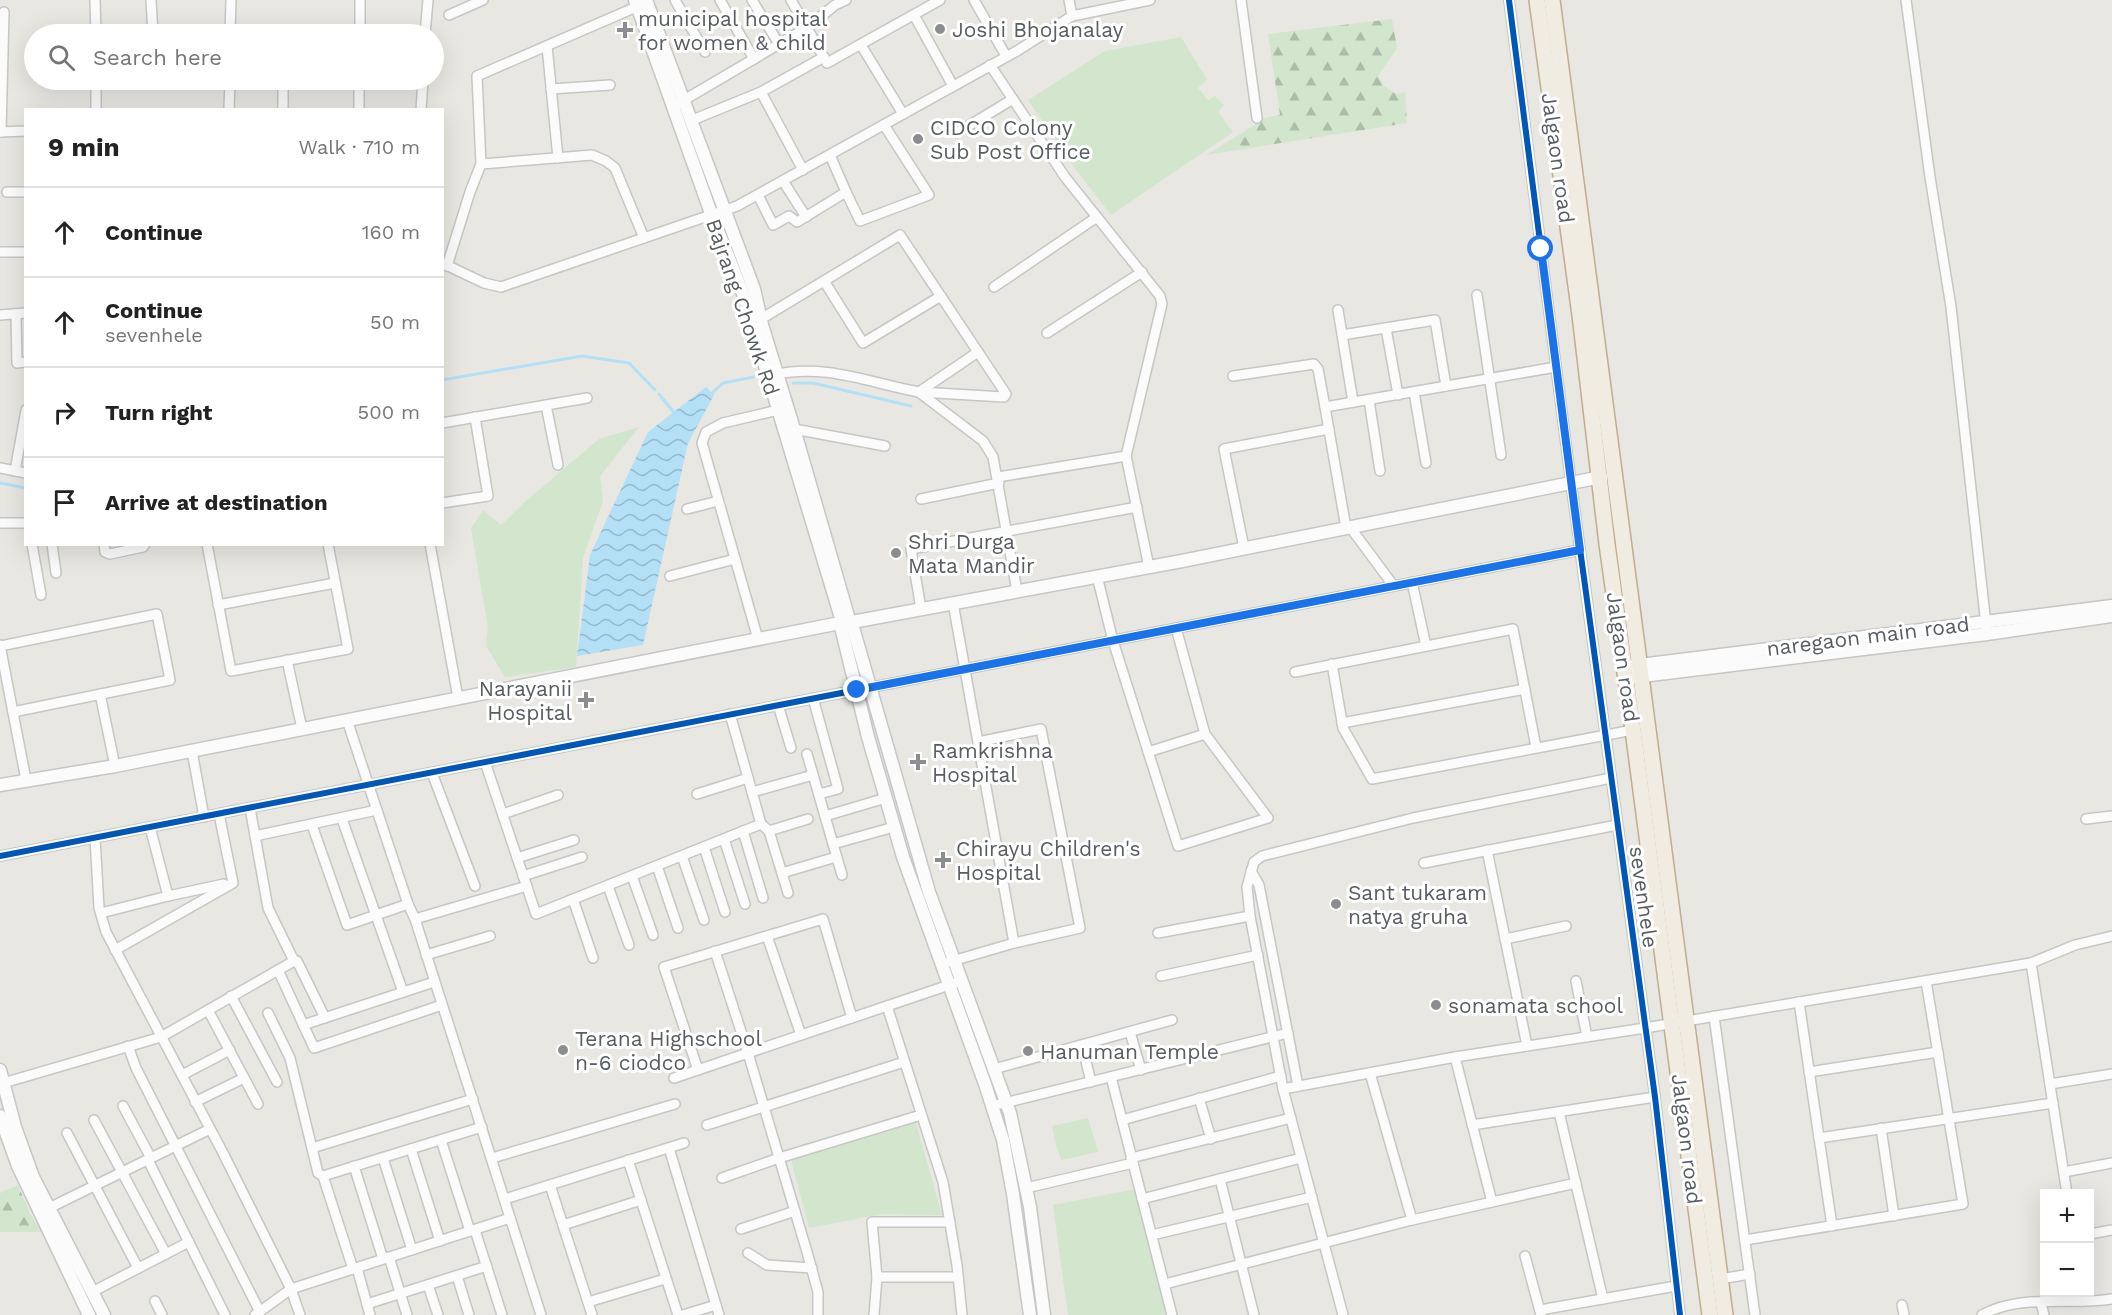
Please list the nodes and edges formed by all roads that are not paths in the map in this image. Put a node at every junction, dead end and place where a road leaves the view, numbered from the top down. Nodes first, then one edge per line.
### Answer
1 (95, 0) edge
2 (152, 0) edge
3 (231, 0) edge
4 (360, 0) edge
5 (428, 0) edge
6 (483, 0) edge
7 (675, 0) edge
8 (720, 0) edge
9 (752, 0) edge
10 (791, 0) edge
11 (846, 0) edge
12 (940, 0) edge
13 (974, 0) edge
14 (1069, 0) edge
15 (1150, 0) edge
16 (1241, 0) edge
17 (1509, 0) edge
18 (1537, 0) edge
19 (1552, 0) edge
20 (1906, 0) edge
21 (643, 2) edge
22 (834, 2) edge
23 (4, 12) dead end
24 (449, 15) dead end
25 (914, 15) junction
26 (1072, 16) junction
27 (96, 24) edge
28 (153, 24) edge
29 (230, 24) edge
30 (360, 24) edge
31 (426, 24) edge
32 (808, 27) junction
33 (779, 44) junction
34 (861, 45) junction
35 (547, 46) junction
36 (705, 52) dead end
37 (1006, 56) junction
38 (824, 57) junction
39 (754, 59) junction
40 (990, 65) junction
41 (610, 85) dead end
42 (953, 86) junction
43 (551, 89) junction
44 (96, 90) edge
45 (230, 90) edge
46 (283, 90) edge
47 (359, 90) edge
48 (422, 90) edge
49 (761, 92) junction
50 (1013, 99) junction
51 (678, 103) junction
52 (96, 108) edge
53 (229, 108) edge
54 (283, 108) edge
55 (359, 108) edge
56 (421, 108) edge
57 (903, 114) junction
58 (1257, 118) dead end
59 (690, 121) junction
60 (884, 125) junction
61 (24, 131) edge
62 (0, 132) edge
63 (960, 132) dead end
64 (830, 155) junction
65 (558, 158) junction
66 (481, 164) junction
67 (803, 170) junction
68 (783, 181) junction
69 (7, 192) dead end
70 (24, 192) edge
71 (846, 192) junction
72 (758, 195) junction
73 (718, 213) junction
74 (806, 217) junction
75 (1097, 217) junction
76 (644, 238) junction
77 (0, 252) edge
78 (24, 252) edge
79 (445, 264) edge
80 (1142, 272) junction
81 (824, 281) junction
82 (994, 287) dead end
83 (1477, 295) dead end
84 (941, 296) junction
85 (1338, 310) dead end
86 (21, 313) edge
87 (0, 315) edge
88 (756, 322) junction
89 (1386, 328) junction
90 (1047, 333) dead end
91 (1342, 335) junction
92 (978, 352) junction
93 (24, 362) edge
94 (1556, 367) junction
95 (772, 374) junction
96 (1233, 376) dead end
97 (1489, 379) junction
98 (1446, 386) junction
99 (919, 392) junction
100 (1414, 392) junction
101 (1398, 394) junction
102 (587, 398) dead end
103 (1370, 399) junction
104 (1353, 402) junction
105 (546, 405) junction
106 (1325, 407) junction
107 (778, 410) junction
108 (476, 417) junction
109 (24, 421) edge
110 (444, 423) edge
111 (794, 429) junction
112 (1329, 429) junction
113 (885, 446) dead end
114 (1501, 455) dead end
115 (1126, 456) junction
116 (1426, 463) dead end
117 (558, 465) dead end
118 (0, 468) edge
119 (15, 471) junction
120 (1380, 471) dead end
121 (24, 473) edge
122 (1601, 477) junction
123 (999, 480) junction
124 (1571, 483) junction
125 (921, 499) dead end
126 (718, 501) junction
127 (444, 503) edge
128 (1137, 507) junction
129 (687, 509) dead end
130 (0, 523) edge
131 (24, 523) edge
132 (1348, 528) junction
133 (1008, 531) junction
134 (32, 546) edge
135 (51, 546) edge
136 (104, 546) edge
137 (143, 546) edge
138 (207, 546) edge
139 (328, 546) edge
140 (430, 546) edge
141 (1244, 548) junction
142 (1580, 550) junction
143 (735, 560) junction
144 (1149, 567) junction
145 (56, 573) dead end
146 (670, 576) dead end
147 (1097, 576) junction
148 (1412, 582) junction
149 (335, 583) junction
150 (1393, 585) junction
151 (1017, 591) junction
152 (41, 595) dead end
153 (953, 603) junction
154 (218, 605) junction
155 (2112, 606) edge
156 (921, 609) junction
157 (2112, 616) edge
158 (846, 622) junction
159 (1176, 628) junction
160 (1987, 628) junction
161 (758, 639) junction
162 (1113, 641) junction
163 (0, 645) edge
164 (1426, 646) junction
165 (287, 660) junction
166 (1332, 664) junction
167 (965, 669) junction
168 (1633, 671) junction
169 (1295, 672) dead end
170 (870, 688) junction
171 (1525, 689) junction
172 (857, 690) junction
173 (100, 694) junction
174 (458, 698) junction
175 (813, 698) junction
176 (778, 705) junction
177 (13, 711) junction
178 (730, 714) junction
179 (347, 720) junction
180 (1342, 723) junction
181 (302, 729) junction
182 (1634, 730) junction
183 (1205, 734) junction
184 (1605, 734) junction
185 (978, 742) junction
186 (1536, 747) junction
187 (791, 748) dead end
188 (192, 751) junction
189 (1148, 752) junction
190 (807, 754) dead end
191 (485, 762) junction
192 (115, 766) junction
193 (432, 773) junction
194 (813, 775) junction
195 (748, 778) junction
196 (1611, 778) junction
197 (26, 780) junction
198 (0, 785) edge
199 (369, 785) junction
200 (752, 792) junction
201 (697, 794) dead end
202 (819, 794) junction
203 (558, 795) dead end
204 (886, 798) junction
205 (250, 808) junction
206 (377, 810) junction
207 (219, 814) junction
208 (503, 814) junction
209 (825, 816) junction
210 (2112, 816) edge
211 (204, 817) junction
212 (342, 819) junction
213 (808, 819) dead end
214 (2086, 819) dead end
215 (761, 824) junction
216 (312, 825) junction
217 (1617, 825) junction
218 (150, 827) junction
219 (894, 827) junction
220 (743, 831) junction
221 (770, 831) junction
222 (255, 836) junction
223 (95, 838) junction
224 (724, 839) junction
225 (574, 840) dead end
226 (833, 844) junction
227 (704, 847) junction
228 (1487, 850) junction
229 (0, 856) edge
230 (682, 856) junction
231 (582, 857) dead end
232 (836, 857) junction
233 (517, 858) junction
234 (1424, 863) dead end
235 (657, 866) junction
236 (1251, 871) junction
237 (782, 873) junction
238 (842, 875) dead end
239 (523, 876) junction
240 (632, 876) junction
241 (233, 883) junction
242 (475, 886) dead end
243 (527, 886) junction
244 (608, 886) junction
245 (788, 893) dead end
246 (168, 896) junction
247 (763, 898) dead end
248 (573, 899) junction
249 (408, 904) junction
250 (746, 904) dead end
251 (725, 912) dead end
252 (101, 913) junction
253 (375, 915) junction
254 (1250, 916) junction
255 (415, 919) junction
256 (704, 920) dead end
257 (1566, 926) dead end
258 (678, 928) dead end
259 (1158, 933) dead end
260 (653, 935) dead end
261 (490, 936) dead end
262 (767, 936) junction
263 (2112, 936) edge
264 (1505, 939) junction
265 (1014, 943) junction
266 (629, 945) dead end
267 (115, 950) junction
268 (716, 951) junction
269 (426, 955) junction
270 (1258, 955) junction
271 (593, 957) dead end
272 (954, 960) junction
273 (294, 961) junction
274 (2031, 963) junction
275 (942, 965) junction
276 (278, 970) junction
277 (1161, 976) dead end
278 (1576, 981) dead end
279 (1926, 981) junction
280 (435, 982) junction
281 (955, 983) junction
282 (403, 993) junction
283 (231, 996) junction
284 (1798, 1002) junction
285 (442, 1005) junction
286 (887, 1006) junction
287 (208, 1010) junction
288 (268, 1013) dead end
289 (1714, 1016) junction
290 (325, 1018) junction
291 (852, 1018) junction
292 (1172, 1020) dead end
293 (1680, 1022) junction
294 (303, 1025) junction
295 (1645, 1028) junction
296 (1130, 1032) junction
297 (1288, 1033) junction
298 (801, 1035) junction
299 (161, 1036) junction
300 (1587, 1037) junction
301 (1273, 1038) junction
302 (1082, 1045) junction
303 (128, 1046) junction
304 (1527, 1046) junction
305 (230, 1050) junction
306 (1938, 1052) junction
307 (748, 1053) junction
308 (1455, 1057) junction
309 (904, 1062) junction
310 (994, 1069) junction
311 (0, 1070) edge
312 (698, 1070) junction
313 (1141, 1070) junction
314 (1809, 1072) junction
315 (1370, 1073) junction
316 (2112, 1074) edge
317 (182, 1075) junction
318 (1281, 1076) junction
319 (1111, 1077) junction
320 (244, 1078) junction
321 (674, 1078) dead end
322 (277, 1082) dead end
323 (1091, 1082) junction
324 (1, 1084) edge
325 (2050, 1084) junction
326 (1298, 1086) junction
327 (1283, 1089) junction
328 (1655, 1097) junction
329 (1199, 1098) junction
330 (473, 1099) junction
331 (195, 1102) junction
332 (1006, 1103) junction
333 (2053, 1103) junction
334 (258, 1104) dead end
335 (675, 1104) dead end
336 (123, 1106) dead end
337 (764, 1106) junction
338 (992, 1106) junction
339 (1558, 1112) junction
340 (921, 1115) junction
341 (0, 1116) edge
342 (1291, 1118) junction
343 (1949, 1118) junction
344 (94, 1120) dead end
345 (1122, 1120) junction
346 (707, 1125) dead end
347 (1472, 1125) junction
348 (482, 1127) junction
349 (1881, 1128) junction
350 (210, 1129) junction
351 (67, 1133) dead end
352 (1819, 1138) junction
353 (1211, 1139) junction
354 (441, 1140) junction
355 (684, 1143) dead end
356 (177, 1146) junction
357 (312, 1148) junction
358 (411, 1149) junction
359 (669, 1149) junction
360 (383, 1158) junction
361 (492, 1158) junction
362 (779, 1158) junction
363 (1301, 1158) junction
364 (149, 1159) junction
365 (628, 1160) junction
366 (1132, 1160) junction
367 (2112, 1163) edge
368 (354, 1166) junction
369 (123, 1172) junction
370 (2064, 1172) junction
371 (323, 1176) junction
372 (722, 1178) dead end
373 (1220, 1179) junction
374 (1576, 1183) junction
375 (550, 1185) junction
376 (95, 1186) junction
377 (1026, 1188) junction
378 (2066, 1189) edge
379 (1312, 1197) junction
380 (505, 1199) junction
381 (1142, 1199) junction
382 (640, 1200) junction
383 (1492, 1202) junction
384 (45, 1211) junction
385 (795, 1211) junction
386 (1894, 1216) junction
387 (1231, 1217) junction
388 (510, 1218) junction
389 (1412, 1220) junction
390 (950, 1222) junction
391 (563, 1225) junction
392 (1832, 1226) junction
393 (741, 1229) dead end
394 (2112, 1230) edge
395 (472, 1231) junction
396 (2094, 1233) edge
397 (1152, 1235) junction
398 (1746, 1240) junction
399 (440, 1241) junction
400 (189, 1242) junction
401 (1324, 1243) junction
402 (411, 1250) junction
403 (748, 1252) dead end
404 (165, 1254) junction
405 (1525, 1256) dead end
406 (386, 1258) junction
407 (1242, 1264) junction
408 (487, 1266) junction
409 (138, 1268) junction
410 (355, 1268) junction
411 (812, 1269) junction
412 (1750, 1274) junction
413 (456, 1276) junction
414 (877, 1277) junction
415 (958, 1277) junction
416 (665, 1278) junction
417 (1720, 1279) junction
418 (1165, 1284) junction
419 (428, 1285) junction
420 (1676, 1286) junction
421 (291, 1290) junction
422 (92, 1292) junction
423 (400, 1294) junction
424 (2083, 1297) edge
425 (1603, 1299) junction
426 (2112, 1299) edge
427 (155, 1301) dead end
428 (588, 1302) junction
429 (2042, 1303) junction
430 (367, 1304) junction
431 (716, 1305) junction
432 (1540, 1312) edge
433 (257, 1314) edge
434 (88, 1315) edge
435 (104, 1315) edge
436 (162, 1315) edge
437 (225, 1315) edge
438 (300, 1315) edge
439 (370, 1315) edge
440 (407, 1315) edge
441 (438, 1315) edge
442 (469, 1315) edge
443 (502, 1315) edge
444 (541, 1315) edge
445 (592, 1315) edge
446 (678, 1315) edge
447 (683, 1315) edge
448 (719, 1315) edge
449 (818, 1315) edge
450 (874, 1315) edge
451 (962, 1315) edge
452 (1030, 1315) edge
453 (1044, 1315) edge
454 (1172, 1315) edge
455 (1254, 1315) edge
456 (1344, 1315) edge
457 (1680, 1315) edge
458 (1710, 1315) edge
459 (1725, 1315) edge
460 (1755, 1315) edge
461 (1982, 1315) edge
462 (2044, 1315) edge

1 - 27 street
2 - 28 street
3 - 29 street
4 - 30 street
5 - 31 street
6 - 24 street
7 - 36 street
8 - 39 street
9 - 33 street
10 - 32 street
11 - 22 street
12 - 25 street
13 - 37 street
14 - 26 street
15 - 26 street
16 - 58 street
17 - 94 street, sevenhele
18 - 122 highway, Jalgaon road
19 - 168 highway, Jalgaon road
20 - 160 street
21 - 35 street
21 - 51 street, Bajrang Chowk Rd
22 - 32 street
23 - 62 street
25 - 34 street
25 - 42 street
26 - 37 street
32 - 33 street
32 - 38 street
33 - 39 street
34 - 38 street
34 - 57 street
35 - 43 street
35 - 66 street
37 - 40 street
38 - 49 street
39 - 51 street
40 - 42 street
40 - 50 street
41 - 43 street
42 - 57 street
43 - 65 street
44 - 52 street
45 - 53 street
46 - 54 street
47 - 55 street
48 - 56 street
49 - 59 street
49 - 67 street
50 - 63 street
50 - 75 street
51 - 59 street, Bajrang Chowk Rd
51 - 73 street, Bajrang Chowk Rd
57 - 60 street
59 - 73 street, Bajrang Chowk Rd
60 - 64 street
60 - 71 street
61 - 62 street
64 - 67 street
64 - 71 street
65 - 66 street
65 - 76 street
66 - 79 street
67 - 68 street
68 - 72 street
68 - 74 street
69 - 70 street
71 - 74 street
72 - 73 street
72 - 74 street
73 - 76 street
73 - 88 street, Bajrang Chowk Rd
75 - 80 street
75 - 82 street
76 - 79 street
77 - 78 street
80 - 90 street
80 - 115 street
81 - 84 street
81 - 84 street
81 - 88 street
83 - 97 street
84 - 92 street
85 - 91 street
86 - 87 street
86 - 93 street
88 - 95 street, Bajrang Chowk Rd
89 - 91 street
89 - 98 street
89 - 101 street
91 - 104 street
92 - 99 street
92 - 99 street
94 - 97 street
94 - 124 street, sevenhele
95 - 99 street
95 - 107 street, Bajrang Chowk Rd
95 - 111 street, Bajrang Chowk Rd
96 - 106 street
97 - 98 street
97 - 114 street
98 - 100 street
99 - 123 street
100 - 101 street
100 - 116 street
101 - 103 street
102 - 105 street
103 - 104 street
103 - 120 street
104 - 106 street
105 - 108 street
105 - 117 street
106 - 112 street
107 - 126 street
107 - 158 street, Bajrang Chowk Rd
108 - 110 street
108 - 127 street
109 - 119 street
111 - 113 street
111 - 158 street, Bajrang Chowk Rd
112 - 132 street
112 - 141 street
115 - 123 street
115 - 128 street
118 - 119 street
119 - 121 street
122 - 124 street
122 - 168 highway, Jalgaon road
123 - 125 street
123 - 133 street
124 - 132 street
124 - 142 street, sevenhele
126 - 129 street
126 - 143 street
128 - 133 street
128 - 144 street
130 - 131 street
132 - 141 street
132 - 150 street
133 - 151 street
133 - 156 street
134 - 152 street
135 - 145 street
136 - 137 street
138 - 154 street
139 - 149 street
140 - 174 street
141 - 144 street
142 - 148 street
142 - 184 street, sevenhele
143 - 146 street
143 - 161 street
144 - 147 street
147 - 151 street
147 - 162 street
148 - 150 street
148 - 164 street
149 - 154 street
149 - 165 street
150 - 159 street
151 - 153 street
153 - 156 street
153 - 167 street
154 - 165 street
155 - 160 street, naregaon main road
156 - 158 street
157 - 160 street, naregaon main road
158 - 161 street
158 - 170 street
158 - 172 street
159 - 162 street
159 - 183 street
160 - 168 street, naregaon main road
161 - 174 street
162 - 167 street
162 - 189 street
163 - 173 street
163 - 177 street
164 - 166 street
164 - 171 street
165 - 181 street
166 - 169 street
166 - 180 street
167 - 170 street
167 - 185 street
168 - 182 highway, Jalgaon road
168 - 293 highway, Jalgaon road
170 - 172 street
170 - 272 street
171 - 180 street
171 - 186 street
172 - 175 street
172 - 204 street
173 - 177 street
173 - 192 street
174 - 179 street
175 - 176 street
175 - 202 street
176 - 178 street
176 - 187 street
177 - 197 street
178 - 191 street
178 - 195 street
179 - 181 street
179 - 199 street
180 - 186 street
181 - 188 street
182 - 184 street
182 - 293 highway, Jalgaon road
183 - 189 street
183 - 189 street
184 - 186 street
184 - 196 street, sevenhele
185 - 265 street
185 - 265 street
188 - 192 street
188 - 211 street
190 - 194 street
191 - 193 street
191 - 208 street
192 - 197 street
193 - 199 street
193 - 242 street
194 - 200 street
194 - 202 street
195 - 200 street
195 - 201 street
196 - 217 street, sevenhele
196 - 236 street
197 - 198 street
199 - 205 street
199 - 206 street
200 - 215 street
202 - 209 street
203 - 208 street
204 - 209 street
204 - 219 street
205 - 207 street
205 - 222 street
206 - 212 street
206 - 249 street
207 - 211 street
207 - 241 street
208 - 233 street
209 - 226 street
210 - 214 street
211 - 218 street
212 - 216 street
212 - 253 street
213 - 221 street
215 - 220 street
215 - 221 street
216 - 222 street
216 - 253 street
217 - 228 street
217 - 295 street, sevenhele
218 - 223 street
218 - 246 street
219 - 226 street
219 - 275 street
220 - 224 street
220 - 247 street
221 - 237 street
222 - 273 street
223 - 229 street
223 - 252 street
224 - 227 street
224 - 250 street
225 - 233 street
226 - 232 street
227 - 230 street
227 - 251 street
228 - 234 street
228 - 264 street
230 - 235 street
230 - 256 street
231 - 239 street
232 - 237 street
232 - 238 street
233 - 239 street
235 - 240 street
235 - 258 street
236 - 254 street
236 - 297 street
237 - 245 street
239 - 243 street
240 - 244 street
240 - 260 street
241 - 246 street
241 - 267 street
243 - 248 street
243 - 255 street
244 - 248 street
244 - 266 street
246 - 252 street
248 - 271 street
249 - 253 street
249 - 255 street
252 - 267 street
253 - 282 street
254 - 259 street
254 - 270 street
255 - 269 street
257 - 264 street
261 - 269 street
262 - 268 street
262 - 291 street
262 - 298 street
263 - 274 street
264 - 304 street
265 - 272 street
267 - 299 street
268 - 307 street
268 - 312 street
269 - 280 street
270 - 277 street
270 - 301 street
272 - 275 street
272 - 281 street
273 - 276 street
273 - 290 street
274 - 279 street
274 - 325 street
275 - 281 street
276 - 283 street
276 - 294 street
278 - 300 street
279 - 284 street
279 - 306 street
280 - 282 street
280 - 285 street
281 - 286 street
281 - 310 street
281 - 338 street
282 - 290 street
283 - 287 street
283 - 322 street
284 - 289 street
284 - 314 street
285 - 294 street
285 - 330 street
286 - 291 street
286 - 309 street
287 - 299 street
287 - 305 street
288 - 357 street
289 - 293 street
289 - 398 street
290 - 294 street
291 - 298 street
292 - 296 street
293 - 295 street
293 - 417 highway, Jalgaon road
293 - 458 highway, Jalgaon road
295 - 300 street
295 - 328 street, sevenhele
296 - 302 street
296 - 313 street
297 - 301 street
297 - 326 street
298 - 307 street
299 - 303 street
299 - 317 street
300 - 304 street
301 - 313 street
301 - 318 street
302 - 310 street
302 - 323 street
303 - 324 street
303 - 356 street
304 - 308 street
305 - 317 street
305 - 320 street
306 - 314 street
306 - 343 street
307 - 312 street
307 - 337 street
308 - 315 street
308 - 347 street
309 - 337 street
309 - 340 street
310 - 332 street
311 - 324 street
312 - 321 street
313 - 319 street
314 - 352 street
315 - 326 street
315 - 389 street
316 - 325 street
317 - 331 street
318 - 327 street
318 - 329 street
319 - 323 street
319 - 345 street
320 - 331 street
320 - 334 street
323 - 332 street
324 - 384 street
325 - 333 street
326 - 327 street
327 - 342 street
328 - 339 street
328 - 420 street, sevenhele
329 - 345 street
329 - 353 street
330 - 348 street
330 - 357 street
331 - 350 street
332 - 338 street
332 - 377 street
333 - 343 street
333 - 370 street
335 - 361 street
336 - 364 street
337 - 346 street
337 - 362 street
338 - 452 street
339 - 347 street
339 - 374 street
340 - 362 street
340 - 390 street
341 - 384 street
342 - 353 street
342 - 363 street
343 - 349 street
343 - 386 street
344 - 369 street
345 - 366 street
347 - 383 street
348 - 354 street
348 - 361 street
349 - 352 street
349 - 386 street
350 - 356 street
350 - 421 street
351 - 376 street
352 - 392 street
353 - 366 street
354 - 358 street
354 - 395 street
355 - 359 street
356 - 364 street
356 - 433 street
357 - 371 street
358 - 360 street
358 - 399 street
359 - 365 street
359 - 431 street
360 - 368 street
360 - 402 street
361 - 380 street
362 - 372 street
362 - 385 street
363 - 373 street
363 - 379 street
364 - 369 street
364 - 400 street
365 - 375 street
365 - 382 street
366 - 377 street
366 - 381 street
367 - 370 street
368 - 371 street
368 - 406 street
369 - 376 street
369 - 404 street
370 - 378 street
371 - 410 street
373 - 381 street
373 - 387 street
374 - 383 street
374 - 425 street
375 - 380 street
375 - 391 street
376 - 384 street
376 - 409 street
377 - 453 street
379 - 387 street
379 - 401 street
380 - 388 street
381 - 397 street
382 - 391 street
382 - 416 street
383 - 389 street
384 - 422 street
384 - 434 street
385 - 393 street
385 - 411 street
386 - 392 street
387 - 397 street
387 - 407 street
388 - 395 street
388 - 444 street
389 - 401 street
390 - 414 street
390 - 415 street
391 - 428 street
392 - 398 street
394 - 396 street
395 - 399 street
395 - 408 street
397 - 418 street
398 - 412 street
399 - 402 street
400 - 404 street
400 - 437 street
401 - 407 street
401 - 456 street
402 - 406 street
403 - 411 street
404 - 409 street
405 - 432 street
406 - 410 street
406 - 423 street
407 - 418 street
407 - 455 street
408 - 413 street
408 - 443 street
409 - 422 street
410 - 421 street
410 - 430 street
411 - 449 street
412 - 417 street
412 - 460 street
413 - 419 street
413 - 442 street
414 - 415 street
414 - 450 street
415 - 451 street
416 - 428 street
416 - 446 street
417 - 459 highway, Jalgaon road
418 - 454 street
419 - 423 street
419 - 441 street
420 - 425 street
420 - 457 street, sevenhele
421 - 433 street
421 - 438 street
422 - 435 street
423 - 430 street
423 - 440 street
424 - 426 street
424 - 429 street
425 - 432 street
427 - 436 street
428 - 445 street
429 - 461 street
429 - 462 street
430 - 439 street
431 - 447 street
431 - 448 street

